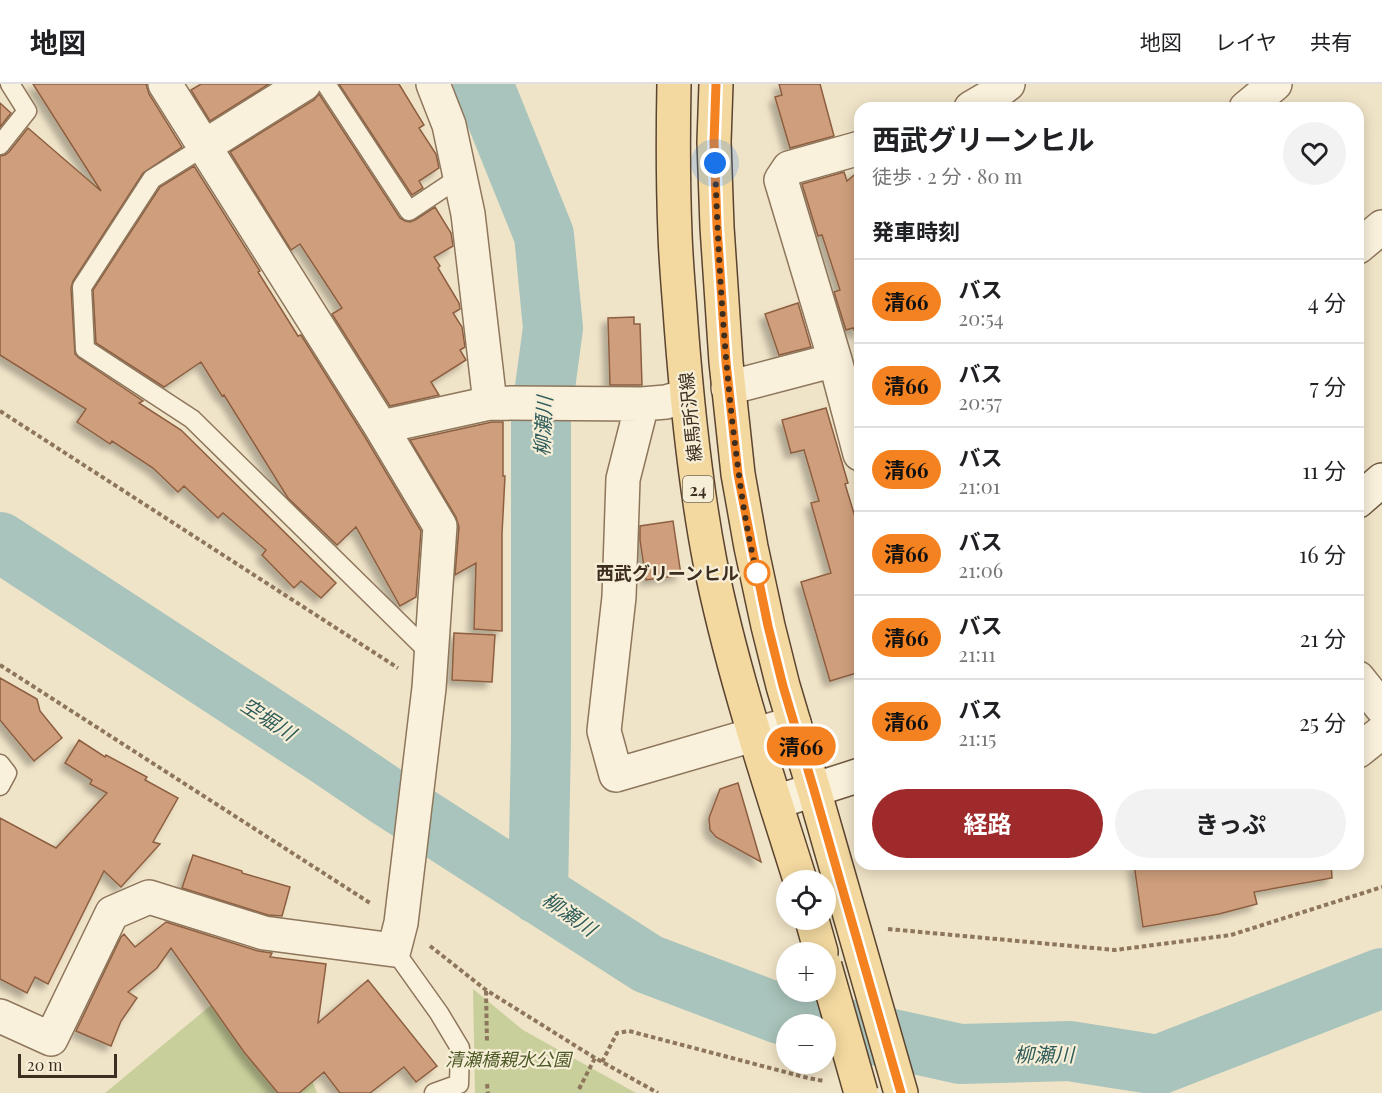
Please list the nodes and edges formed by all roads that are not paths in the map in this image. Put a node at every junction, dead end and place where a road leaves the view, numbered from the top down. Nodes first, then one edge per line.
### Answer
1 (10, 84) edge
2 (165, 84) edge
3 (304, 84) edge
4 (326, 84) edge
5 (433, 84) edge
6 (674, 84) edge
7 (716, 84) edge
8 (963, 84) edge
9 (1008, 84) edge
10 (1275, 84) edge
11 (968, 102) edge
12 (981, 102) edge
13 (1253, 102) edge
14 (0, 145) edge
15 (205, 146) junction
16 (854, 150) edge
17 (460, 177) junction
18 (1382, 227) edge
19 (1364, 242) edge
20 (835, 360) junction
21 (728, 388) junction
22 (686, 396) junction
23 (500, 403) junction
24 (642, 404) junction
25 (381, 427) junction
26 (854, 431) edge
27 (1382, 480) edge
28 (1364, 496) edge
29 (431, 654) junction
30 (1364, 686) edge
31 (1382, 708) edge
32 (794, 723) junction
33 (1382, 732) edge
34 (754, 735) junction
35 (1364, 746) edge
36 (0, 764) edge
37 (854, 777) edge
38 (0, 786) edge
39 (814, 790) junction
40 (776, 802) junction
41 (797, 870) edge
42 (399, 929) junction
43 (831, 1002) edge
44 (0, 1016) edge
45 (846, 1088) edge
46 (434, 1093) edge
47 (901, 1093) edge

1 - 14 lane
2 - 15 street
3 - 15 street
4 - 17 lane
5 - 17 street
6 - 22 main road, 練馬所沢線 / 24
7 - 21 main road, 24
8 - 11 street
9 - 12 street
10 - 13 street
15 - 25 street
15 - 29 lane
16 - 20 street
17 - 23 street
18 - 19 street
20 - 21 street
20 - 26 street
21 - 32 main road, 24
22 - 24 street
22 - 34 main road, 練馬所沢線 / 24
23 - 24 street
23 - 25 street
24 - 34 street
25 - 29 street
27 - 28 street
29 - 42 street
30 - 31 street
32 - 34 street
32 - 39 main road, 24
33 - 35 street
34 - 40 main road, 練馬所沢線 / 24
36 - 38 lane
37 - 39 street
39 - 40 street
39 - 47 main road, 24
40 - 41 main road, 練馬所沢線 / 24
42 - 44 street
42 - 46 lane
43 - 45 main road, bridge

